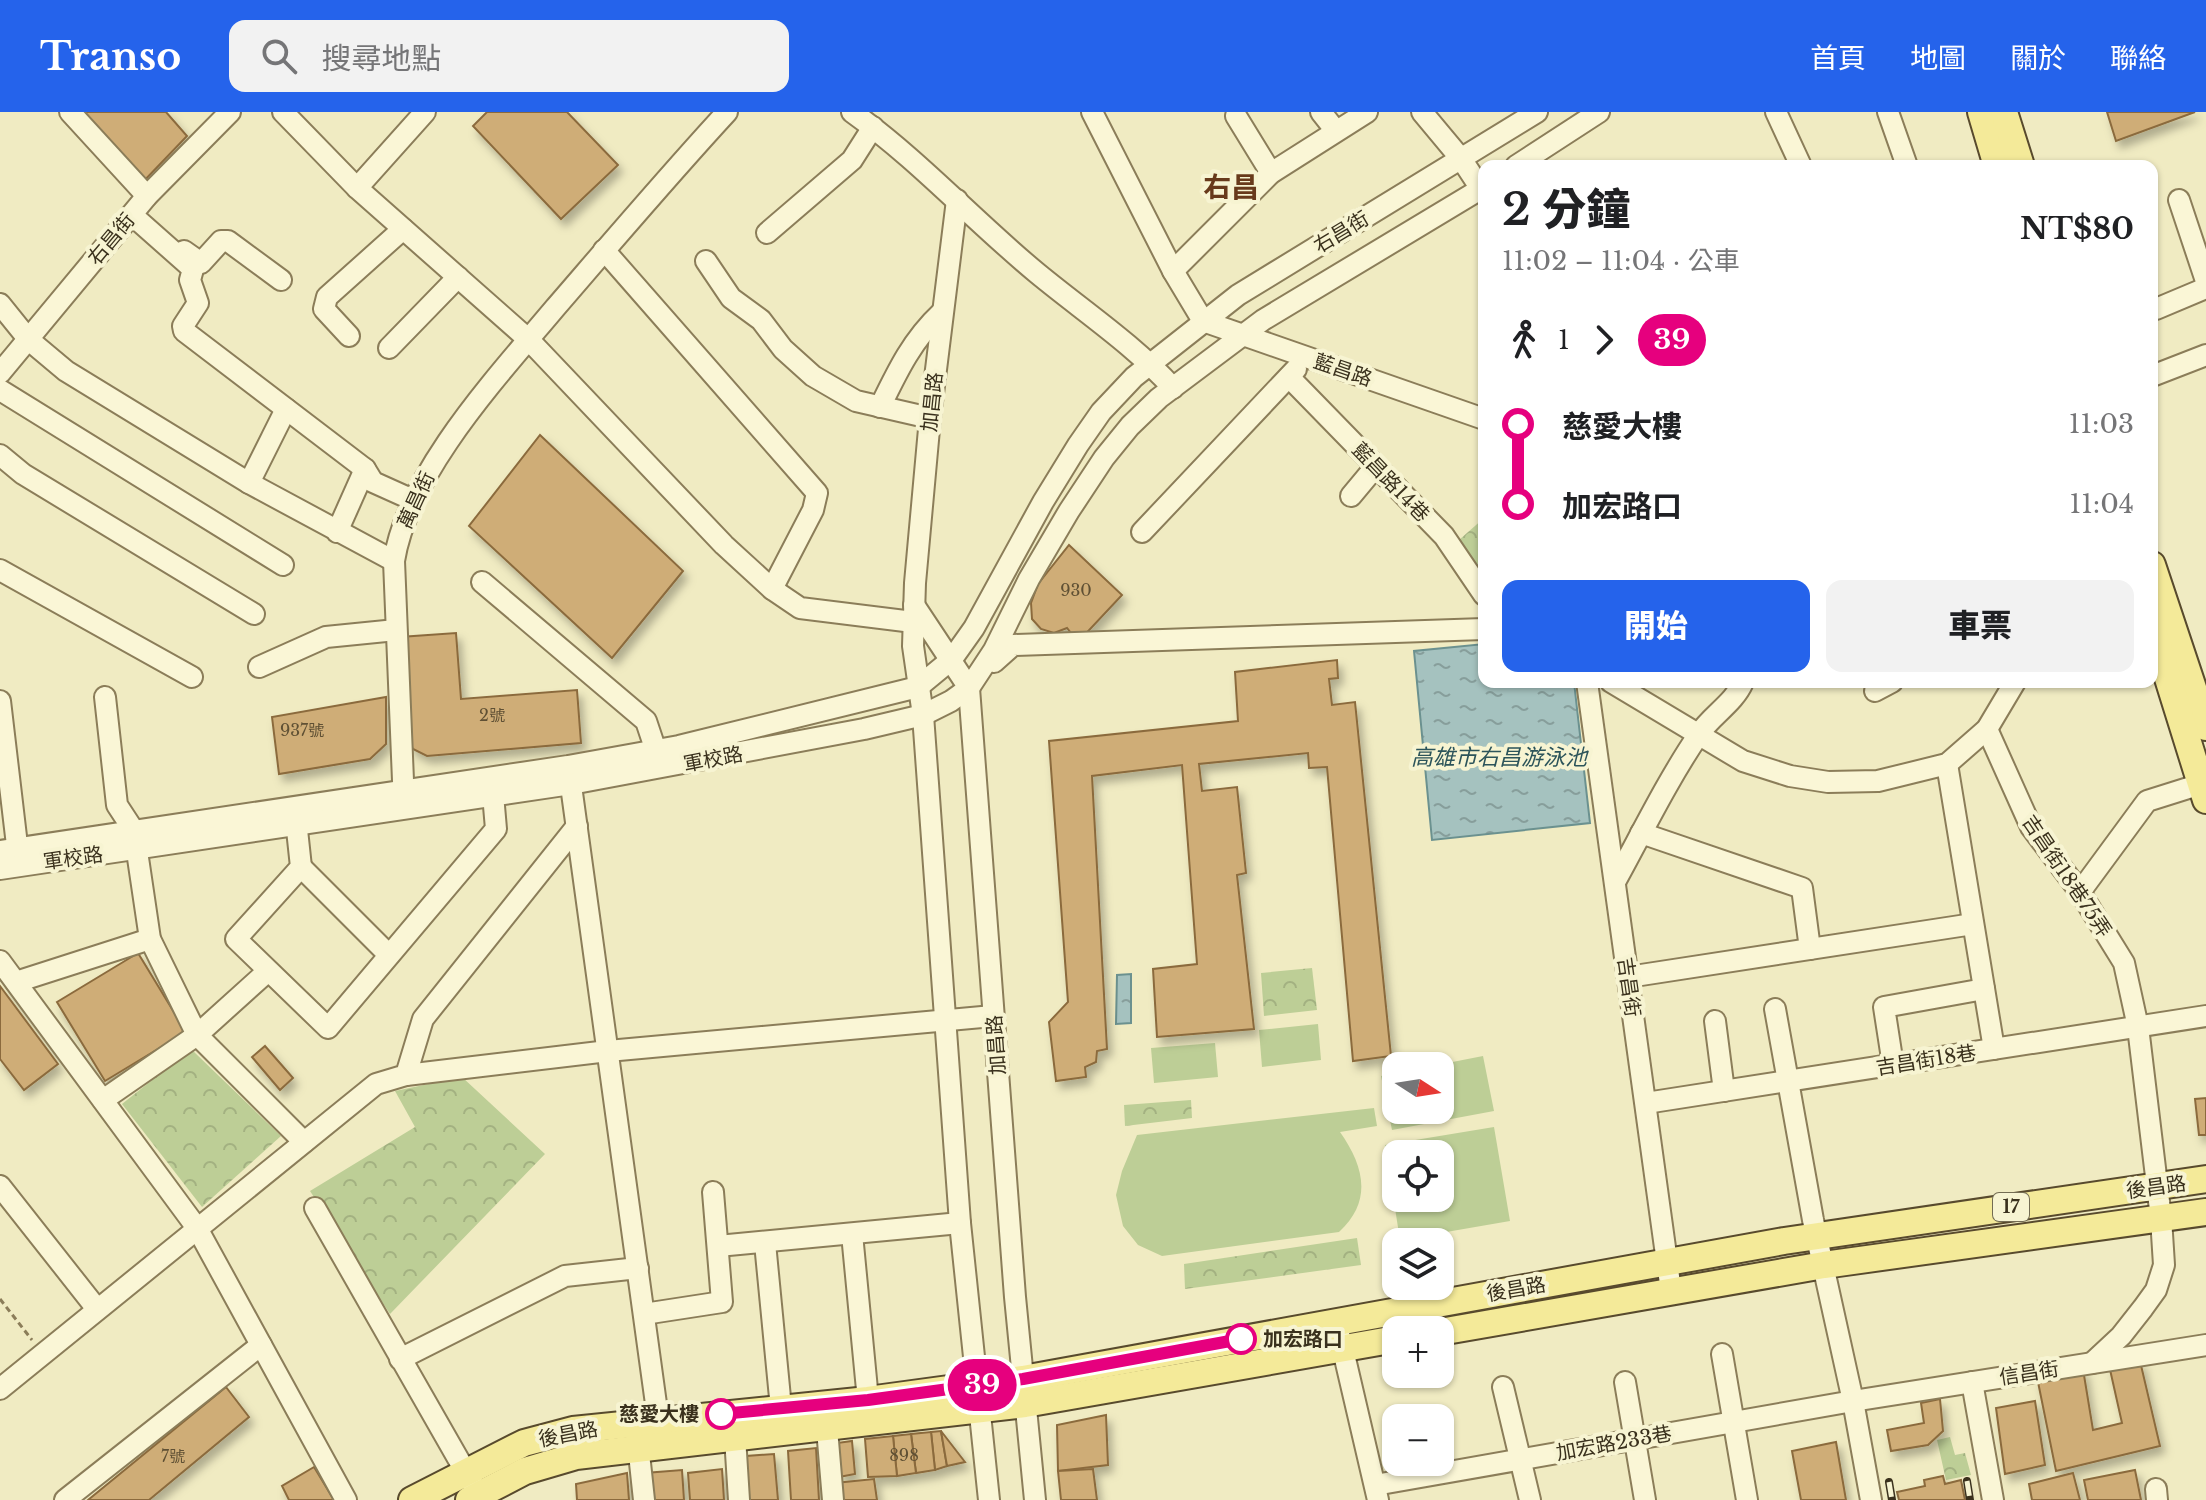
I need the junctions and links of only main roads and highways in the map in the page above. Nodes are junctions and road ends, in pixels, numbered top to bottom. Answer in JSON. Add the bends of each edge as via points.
{"nodes":[{"id":1,"x":1981,"y":112,"type":"edge"},
{"id":2,"x":2004,"y":112,"type":"edge"},
{"id":3,"x":1995,"y":160,"type":"edge"},
{"id":4,"x":2019,"y":160,"type":"edge"},
{"id":5,"x":2158,"y":588,"type":"edge"},
{"id":6,"x":2158,"y":635,"type":"edge"},
{"id":7,"x":2176,"y":658,"type":"edge"},
{"id":8,"x":2206,"y":727,"type":"edge"},
{"id":9,"x":2203,"y":792,"type":"edge"},
{"id":10,"x":2206,"y":1179,"type":"edge"},
{"id":11,"x":2206,"y":1212,"type":"edge"},
{"id":12,"x":1454,"y":1330,"type":"edge"},
{"id":13,"x":1382,"y":1342,"type":"edge"},
{"id":14,"x":1024,"y":1391,"type":"junction"},
{"id":15,"x":978,"y":1398,"type":"junction"},
{"id":16,"x":648,"y":1434,"type":"junction"},
{"id":17,"x":471,"y":1489,"type":"edge"},
{"id":18,"x":429,"y":1496,"type":"edge"}],
"edges":[{"from":1,"to":3,"type":"main road"},
{"from":2,"to":4,"type":"main road"},
{"from":5,"to":7,"type":"main road"},
{"from":6,"to":7,"type":"main road"},
{"from":7,"to":8,"type":"main road"},
{"from":7,"to":9,"type":"main road"},
{"from":10,"to":14,"type":"main road","name":"後昌路","number":"17","via":[[1817,1236],[1337,1321]]},
{"from":11,"to":12,"type":"main road","name":"後昌路","number":"17","via":[[1824,1265]]},
{"from":13,"to":14,"type":"main road","name":"後昌路","number":"17"},
{"from":14,"to":15,"type":"main road","name":"後昌路","number":"17"},
{"from":15,"to":16,"type":"main road","name":"後昌路","number":"17","via":[[781,1408]]},
{"from":15,"to":16,"type":"main road","name":"後昌路","number":"17","via":[[827,1429],[735,1437]]},
{"from":16,"to":17,"type":"main road","name":"後昌路","number":"17"},
{"from":17,"to":18,"type":"main road","name":"後昌路","number":"17"}]}
